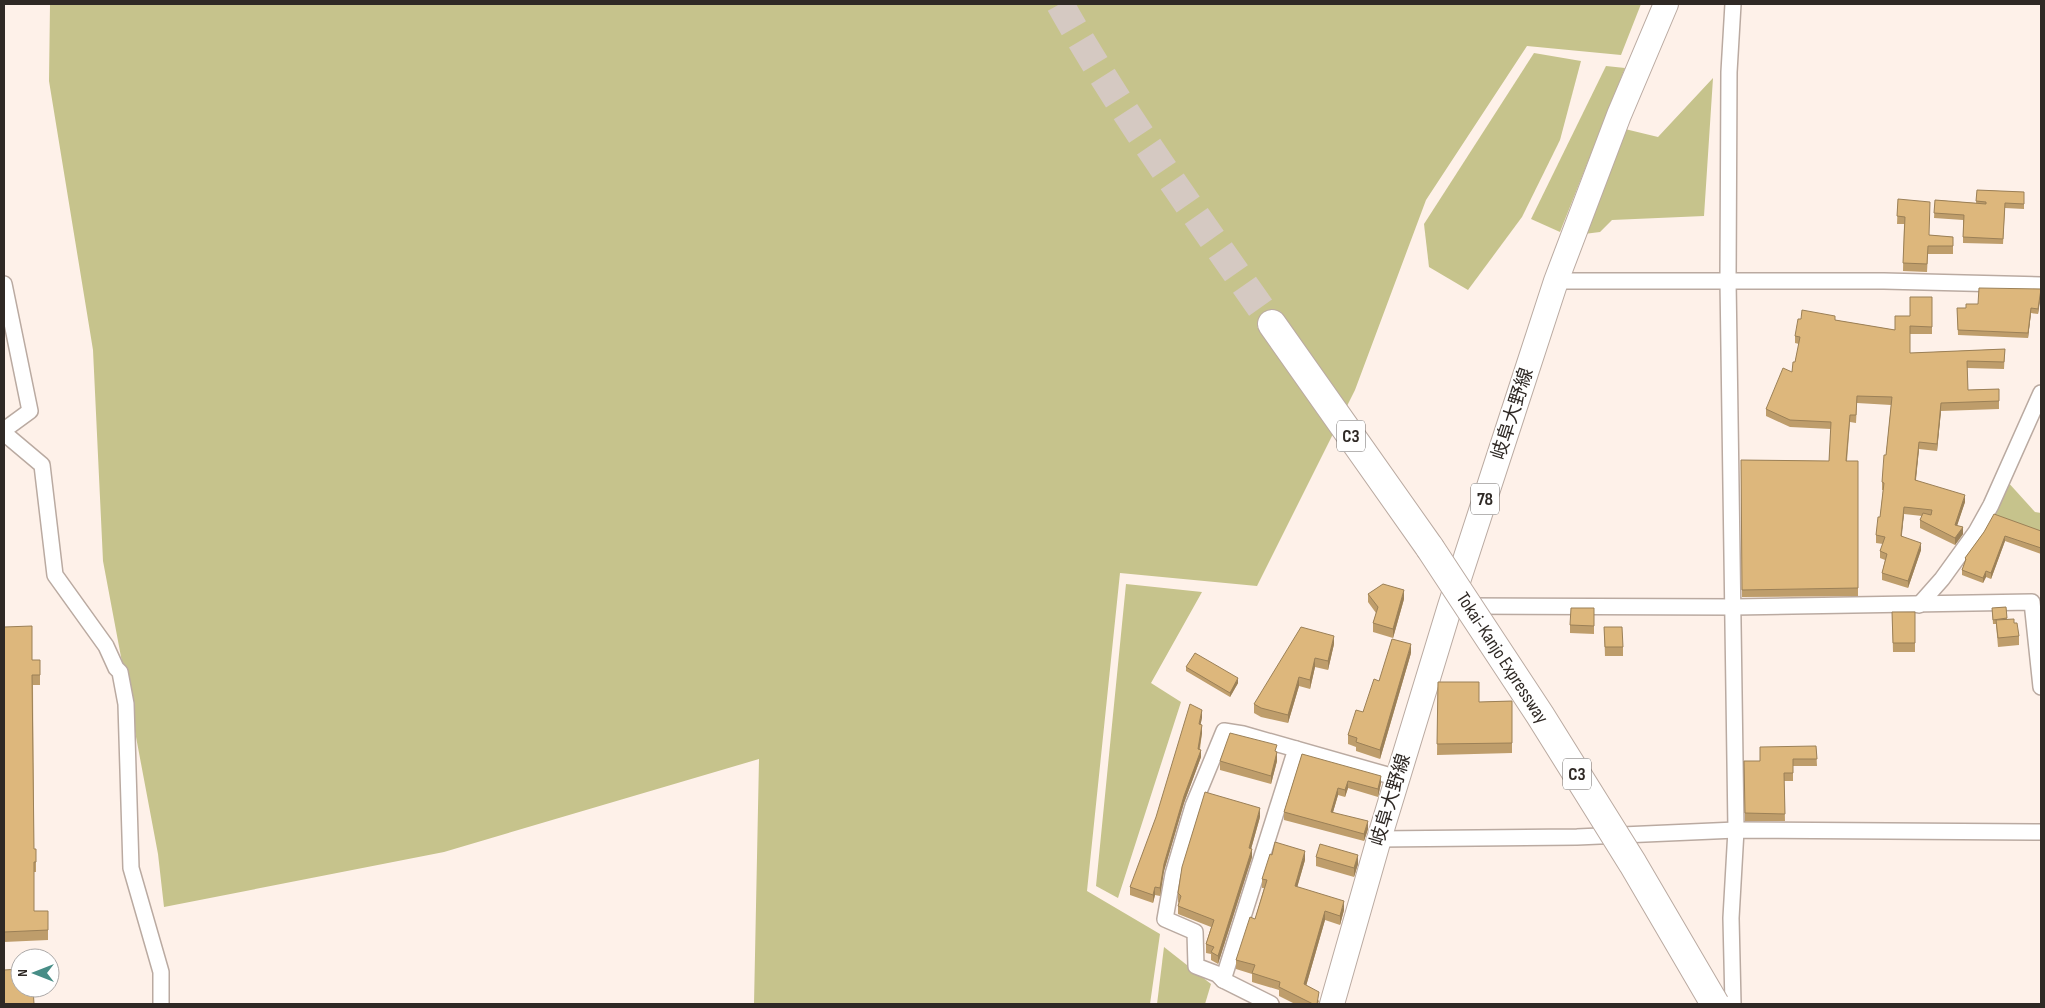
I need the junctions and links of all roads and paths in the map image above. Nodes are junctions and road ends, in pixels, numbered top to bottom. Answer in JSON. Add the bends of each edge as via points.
{"nodes":[{"id":1,"x":1666,"y":4,"type":"edge"},
{"id":2,"x":1733,"y":4,"type":"edge"},
{"id":3,"x":1556,"y":280,"type":"junction"},
{"id":4,"x":1728,"y":280,"type":"junction"},
{"id":5,"x":4,"y":284,"type":"edge"},
{"id":6,"x":2041,"y":285,"type":"edge"},
{"id":7,"x":1272,"y":324,"type":"tunnel mouth"},
{"id":8,"x":2041,"y":393,"type":"edge"},
{"id":9,"x":4,"y":431,"type":"edge"},
{"id":10,"x":1918,"y":605,"type":"junction"},
{"id":11,"x":1450,"y":606,"type":"junction"},
{"id":12,"x":1734,"y":607,"type":"junction"},
{"id":13,"x":2041,"y":686,"type":"edge"},
{"id":14,"x":1296,"y":749,"type":"junction"},
{"id":15,"x":1398,"y":778,"type":"junction"},
{"id":16,"x":1736,"y":830,"type":"junction"},
{"id":17,"x":2041,"y":832,"type":"edge"},
{"id":18,"x":1379,"y":839,"type":"junction"},
{"id":19,"x":1223,"y":980,"type":"junction"},
{"id":20,"x":161,"y":1004,"type":"edge"},
{"id":21,"x":1271,"y":1004,"type":"edge"},
{"id":22,"x":1332,"y":1004,"type":"edge"},
{"id":23,"x":1715,"y":1004,"type":"edge"},
{"id":24,"x":1733,"y":1004,"type":"edge"}],
"edges":[{"from":1,"to":3,"type":"main road","name":"岐阜大野線","number":"78"},
{"from":2,"to":4,"type":"street","via":[[1729,72]]},
{"from":3,"to":4,"type":"street"},
{"from":3,"to":11,"type":"main road","name":"岐阜大野線","number":"78"},
{"from":4,"to":6,"type":"street"},
{"from":4,"to":12,"type":"street"},
{"from":5,"to":9,"type":"street","via":[[30,411]]},
{"from":7,"to":23,"type":"highway","name":"Tokai-Kanjo Expressway","number":"C3","bridge":true,"via":[[1430,548],[1545,724]]},
{"from":8,"to":10,"type":"street","via":[[1992,505],[1942,579]]},
{"from":9,"to":20,"type":"street","via":[[42,465],[55,575],[106,646],[120,672],[126,704],[130,868],[161,972]]},
{"from":10,"to":12,"type":"street"},
{"from":10,"to":13,"type":"street","via":[[2032,602]]},
{"from":11,"to":12,"type":"street"},
{"from":11,"to":15,"type":"main road","name":"岐阜大野線","number":"78"},
{"from":12,"to":16,"type":"street"},
{"from":14,"to":15,"type":"street"},
{"from":14,"to":19,"type":"street"},
{"from":14,"to":19,"type":"street","via":[[1224,731],[1192,806],[1173,874],[1165,919],[1195,932],[1196,966],[1217,974]]},
{"from":15,"to":18,"type":"main road","name":"岐阜大野線","number":"78"},
{"from":16,"to":17,"type":"street"},
{"from":16,"to":18,"type":"street","via":[[1577,837]]},
{"from":16,"to":24,"type":"street"},
{"from":18,"to":22,"type":"main road","name":"岐阜大野線","number":"78"},
{"from":19,"to":21,"type":"street"}]}
